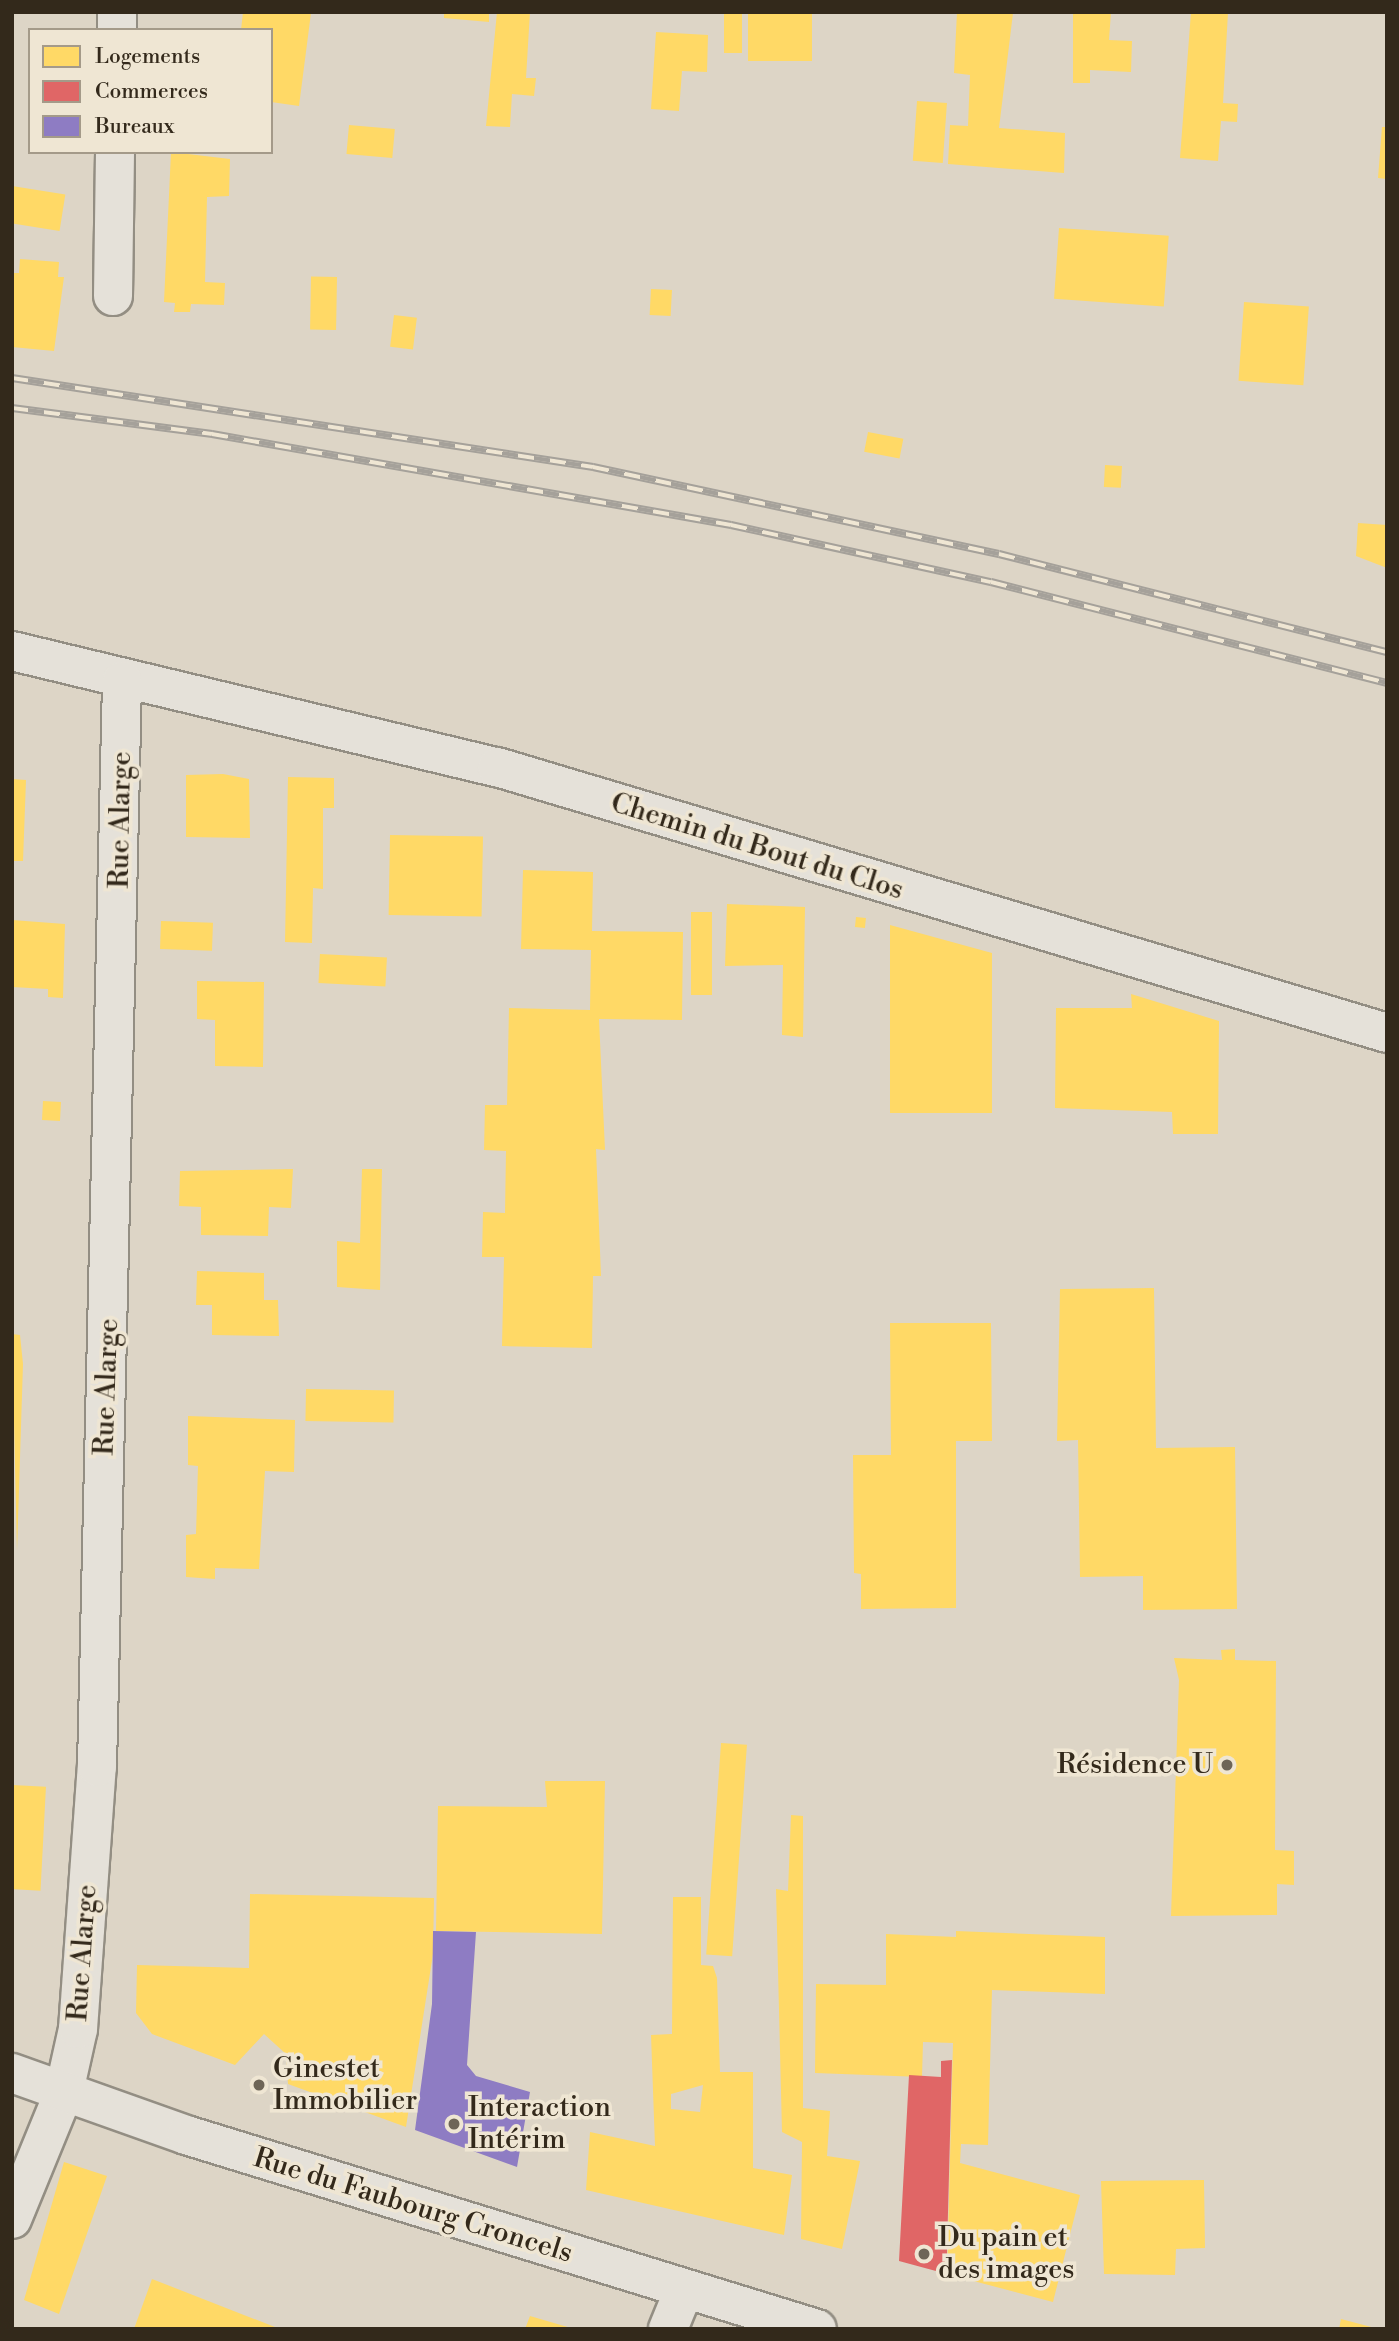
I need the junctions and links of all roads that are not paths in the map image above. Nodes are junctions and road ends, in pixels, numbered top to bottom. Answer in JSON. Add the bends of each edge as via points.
{"nodes":[{"id":1,"x":115,"y":154,"type":"edge"},
{"id":2,"x":113,"y":296,"type":"dead end"},
{"id":3,"x":12,"y":651,"type":"edge"},
{"id":4,"x":122,"y":680,"type":"junction"},
{"id":5,"x":1387,"y":1033,"type":"edge"},
{"id":6,"x":12,"y":2073,"type":"edge"},
{"id":7,"x":64,"y":2092,"type":"junction"},
{"id":8,"x":12,"y":2219,"type":"edge"},
{"id":9,"x":684,"y":2290,"type":"junction"},
{"id":10,"x":795,"y":2326,"type":"edge"},
{"id":11,"x":668,"y":2329,"type":"edge"}],
"edges":[{"from":1,"to":2,"type":"street"},
{"from":3,"to":4,"type":"street","name":"Chemin du Bout du Clos"},
{"from":4,"to":5,"type":"street","name":"Chemin du Bout du Clos","via":[[497,767]]},
{"from":4,"to":7,"type":"street","name":"Rue Alarge","via":[[97,1767],[78,2029]]},
{"from":6,"to":7,"type":"street","name":"Rue du Faubourg Croncels"},
{"from":7,"to":8,"type":"street","name":"Rue Alarge"},
{"from":7,"to":9,"type":"street","name":"Rue du Faubourg Croncels"},
{"from":9,"to":10,"type":"street","name":"Rue du Faubourg Croncels"},
{"from":9,"to":11,"type":"street"}]}
